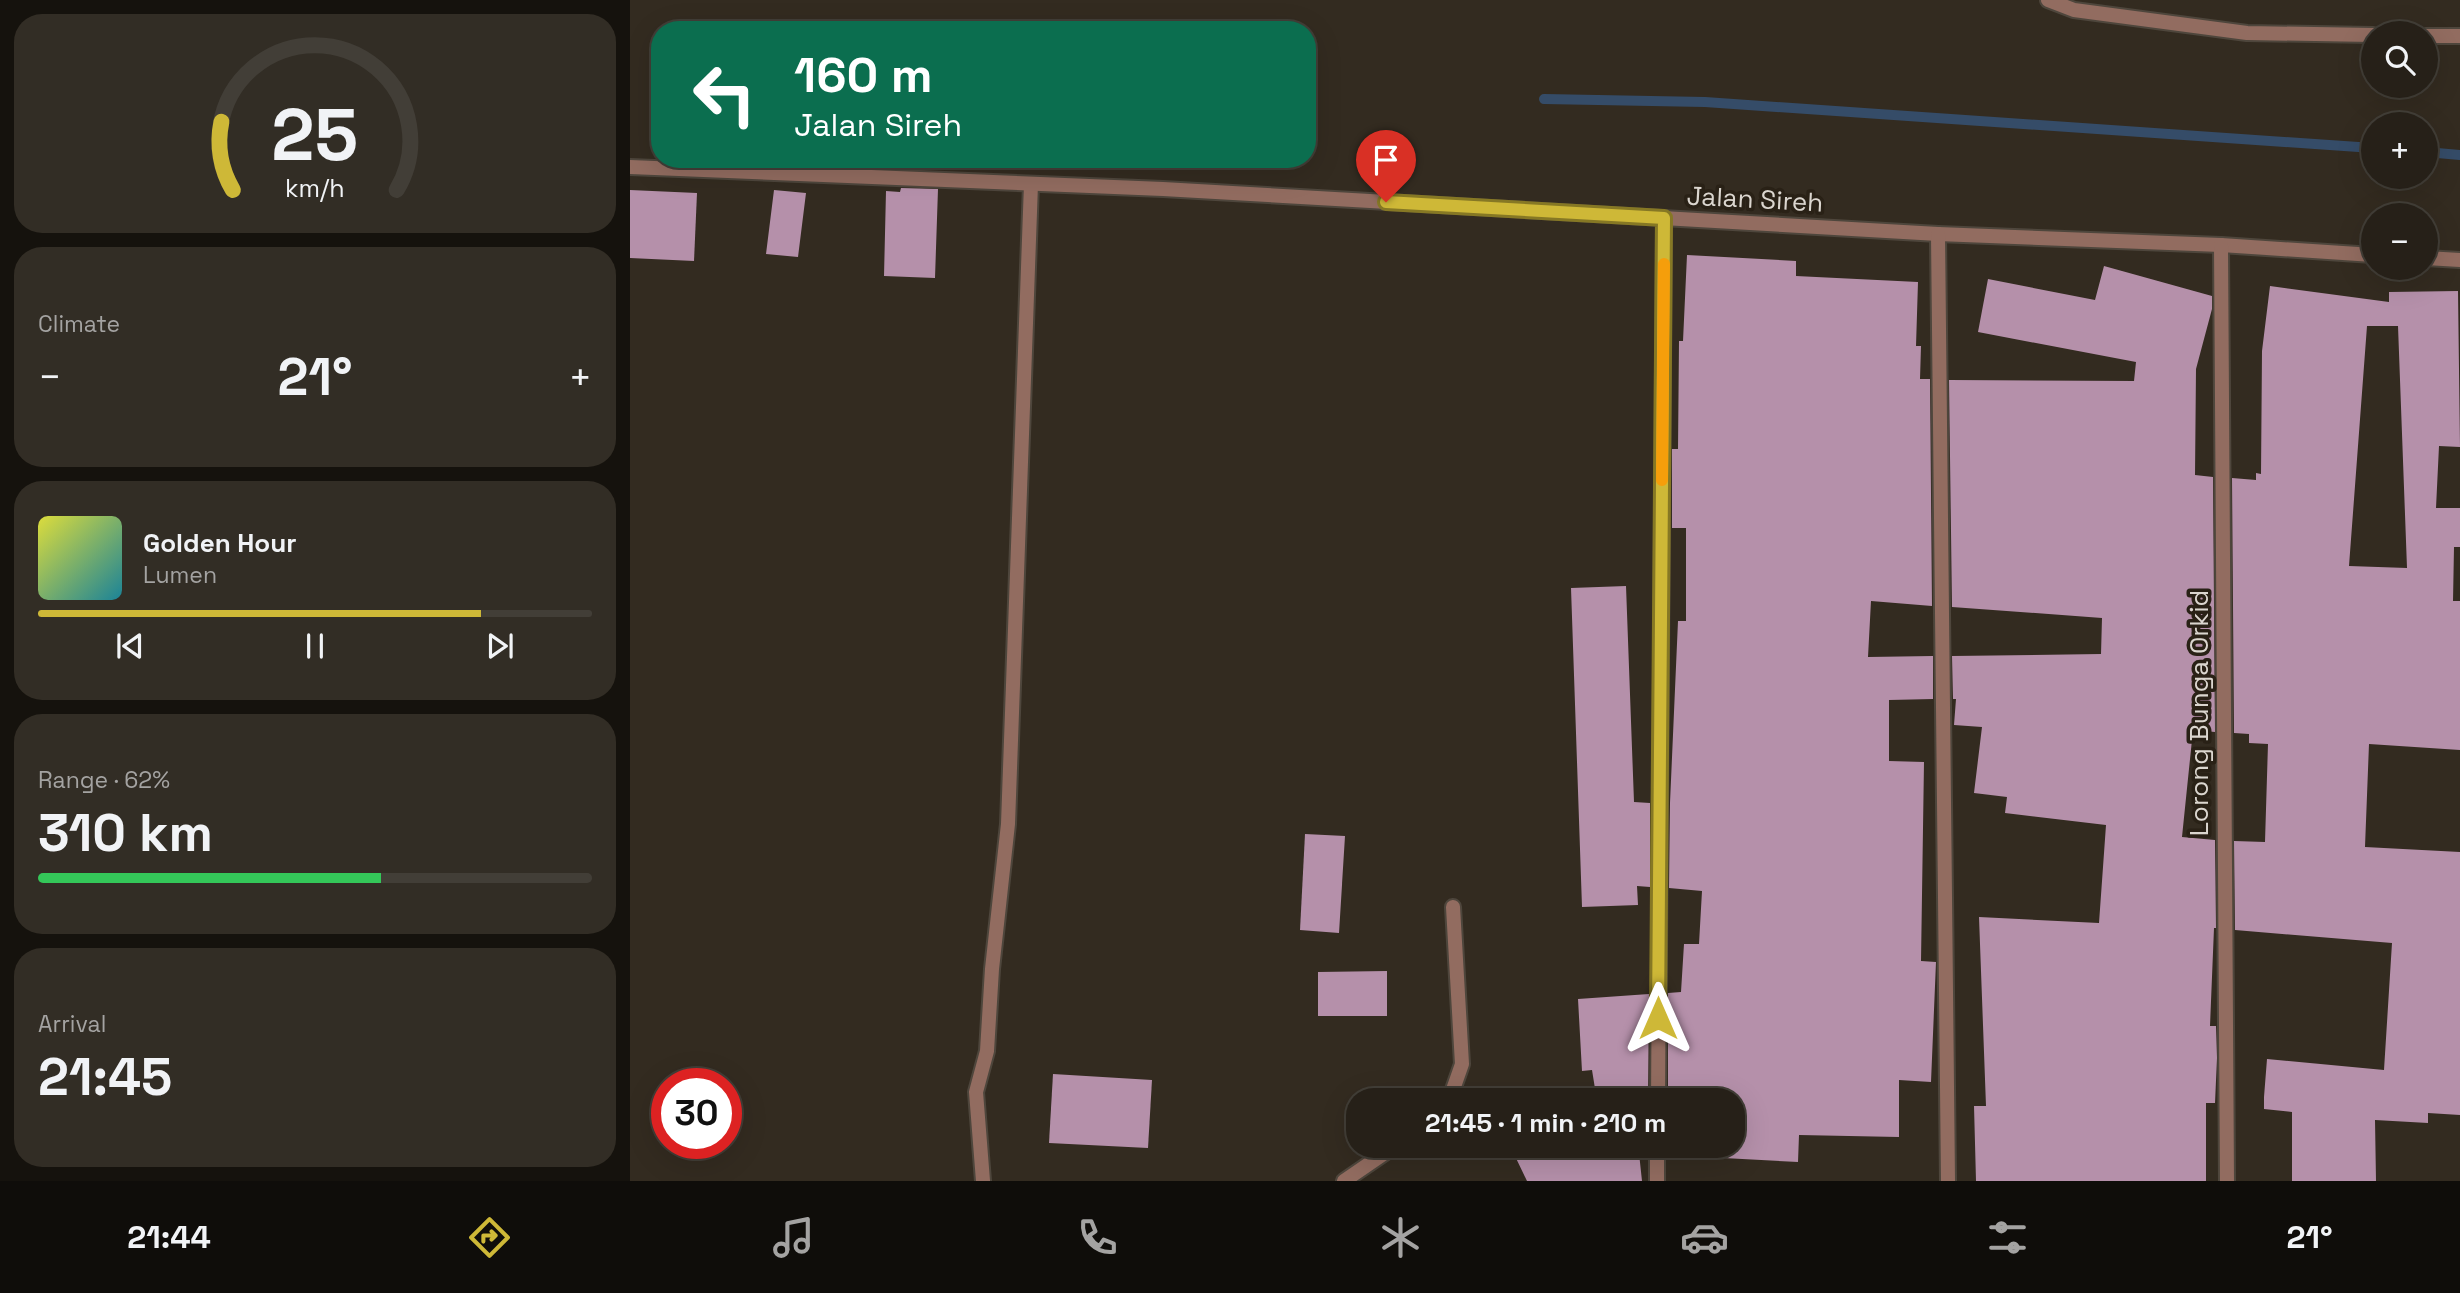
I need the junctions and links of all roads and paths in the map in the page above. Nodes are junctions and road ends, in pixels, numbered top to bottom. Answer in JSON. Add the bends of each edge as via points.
{"nodes":[{"id":1,"x":2048,"y":0,"type":"edge"},
{"id":2,"x":2361,"y":35,"type":"edge"},
{"id":3,"x":2438,"y":36,"type":"edge"},
{"id":4,"x":2460,"y":36,"type":"edge"},
{"id":5,"x":630,"y":167,"type":"edge"},
{"id":6,"x":651,"y":168,"type":"edge"},
{"id":7,"x":654,"y":168,"type":"edge"},
{"id":8,"x":1031,"y":184,"type":"junction"},
{"id":9,"x":1664,"y":218,"type":"junction"},
{"id":10,"x":1938,"y":234,"type":"junction"},
{"id":11,"x":2221,"y":245,"type":"junction"},
{"id":12,"x":2361,"y":254,"type":"edge"},
{"id":13,"x":2438,"y":259,"type":"edge"},
{"id":14,"x":2460,"y":261,"type":"edge"},
{"id":15,"x":1453,"y":906,"type":"dead end"},
{"id":16,"x":1454,"y":1088,"type":"edge"},
{"id":17,"x":1658,"y":1088,"type":"edge"},
{"id":18,"x":1378,"y":1158,"type":"edge"},
{"id":19,"x":1657,"y":1158,"type":"edge"},
{"id":20,"x":983,"y":1181,"type":"edge"},
{"id":21,"x":1344,"y":1181,"type":"edge"},
{"id":22,"x":1657,"y":1181,"type":"edge"},
{"id":23,"x":1948,"y":1181,"type":"edge"},
{"id":24,"x":2227,"y":1181,"type":"edge"}],
"edges":[{"from":1,"to":2,"type":"street","via":[[2074,10],[2247,33]]},
{"from":3,"to":4,"type":"street"},
{"from":5,"to":6,"type":"street","name":"Jalan Sireh"},
{"from":7,"to":8,"type":"street","name":"Jalan Sireh"},
{"from":8,"to":9,"type":"street","name":"Jalan Sireh"},
{"from":8,"to":20,"type":"street","via":[[1008,824],[987,1051],[976,1092]]},
{"from":9,"to":10,"type":"street","name":"Jalan Sireh"},
{"from":9,"to":17,"type":"street"},
{"from":10,"to":11,"type":"street","name":"Jalan Sireh"},
{"from":10,"to":23,"type":"street"},
{"from":11,"to":12,"type":"street","name":"Jalan Sireh"},
{"from":11,"to":24,"type":"street","name":"Lorong Bunga Orkid"},
{"from":13,"to":14,"type":"street"},
{"from":15,"to":16,"type":"street","via":[[1462,1064]]},
{"from":18,"to":21,"type":"street"},
{"from":19,"to":22,"type":"street"}]}
